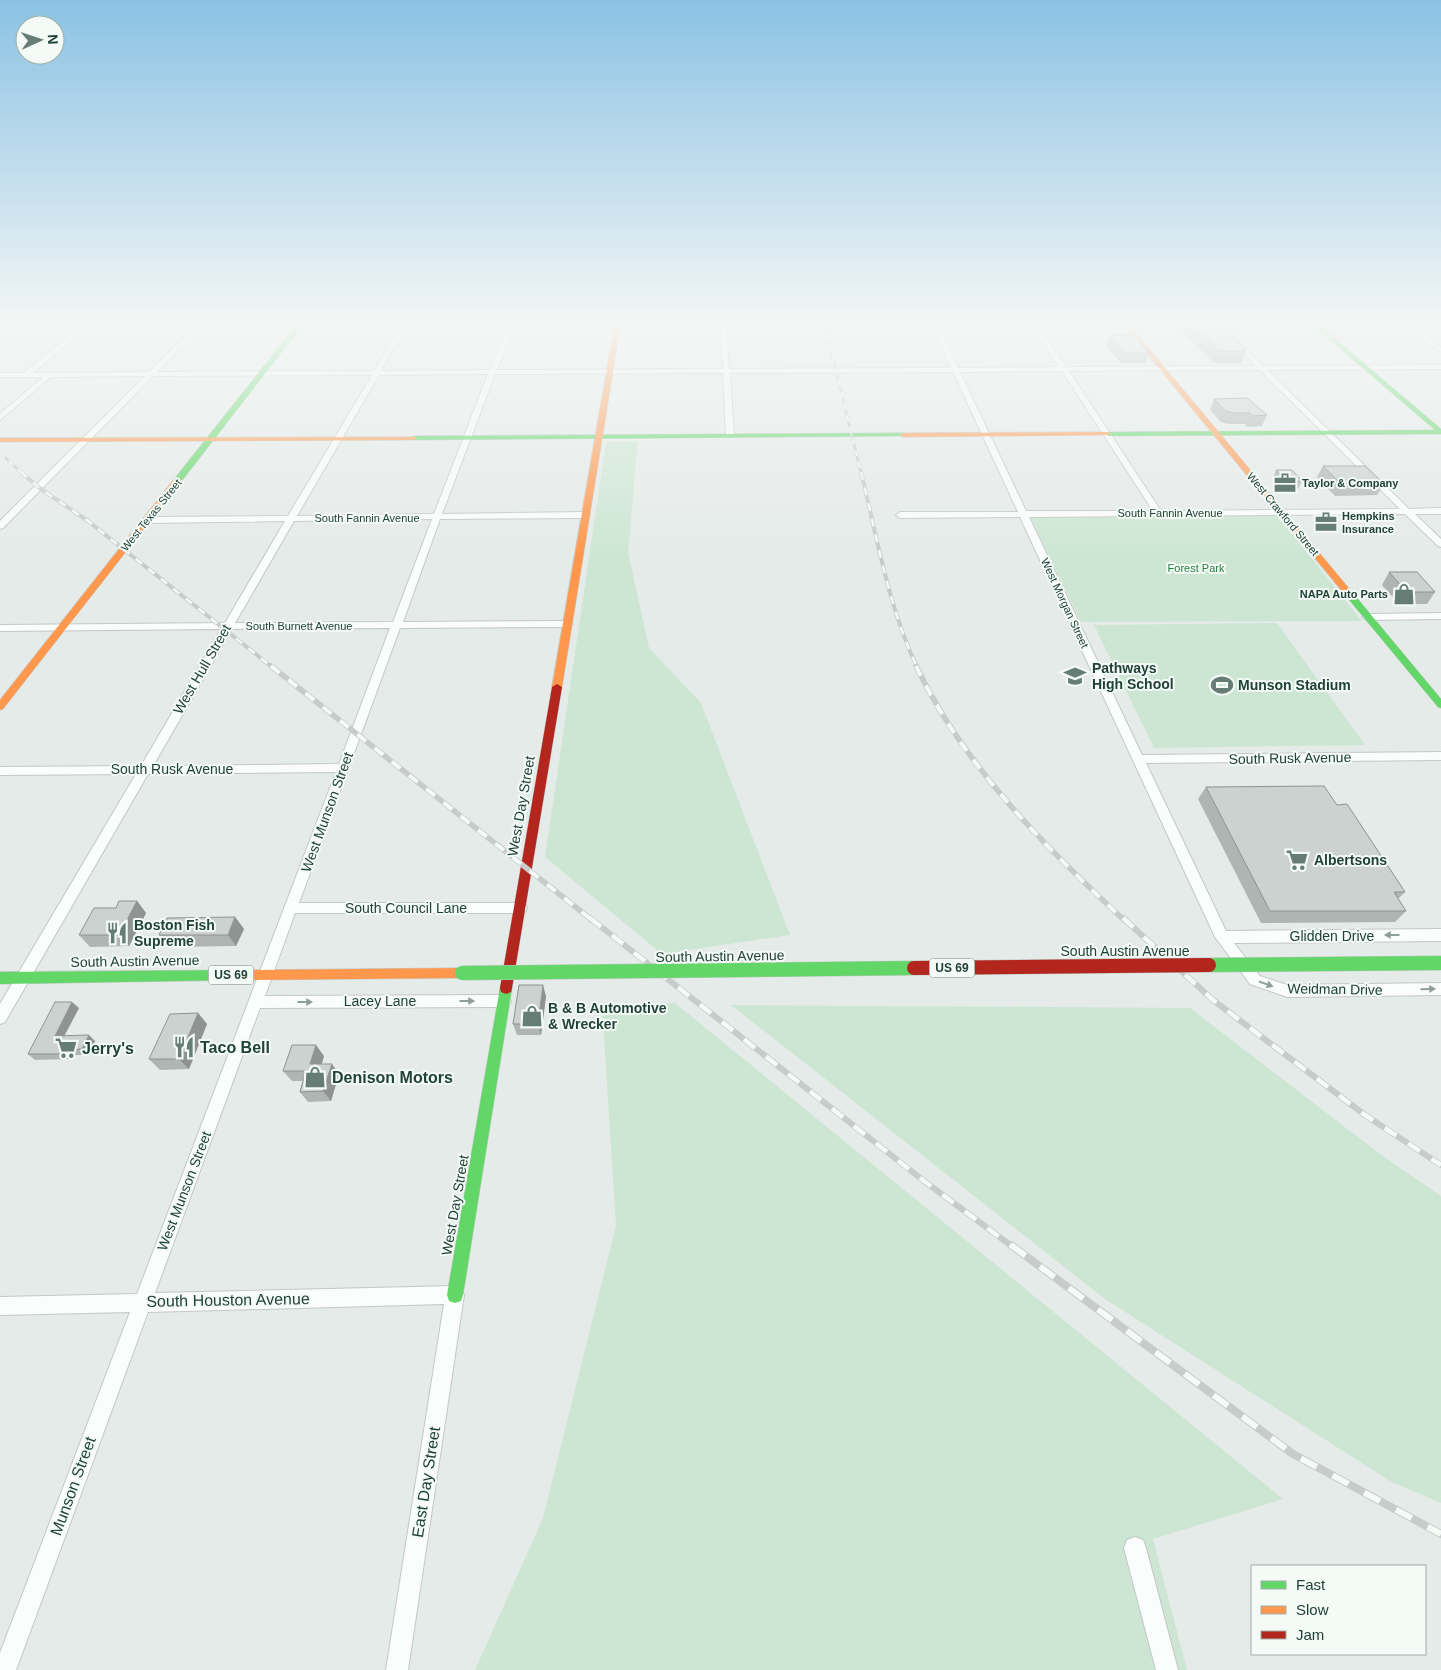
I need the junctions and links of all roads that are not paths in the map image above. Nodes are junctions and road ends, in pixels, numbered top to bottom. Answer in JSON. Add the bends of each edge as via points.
{"nodes":[{"id":1,"x":21,"y":400,"type":"edge"},
{"id":2,"x":126,"y":400,"type":"edge"},
{"id":3,"x":242,"y":400,"type":"edge"},
{"id":4,"x":361,"y":400,"type":"edge"},
{"id":5,"x":482,"y":400,"type":"edge"},
{"id":6,"x":605,"y":400,"type":"edge"},
{"id":7,"x":728,"y":400,"type":"edge"},
{"id":8,"x":970,"y":400,"type":"edge"},
{"id":9,"x":1083,"y":400,"type":"edge"},
{"id":10,"x":1189,"y":400,"type":"edge"},
{"id":11,"x":1294,"y":400,"type":"edge"},
{"id":12,"x":1403,"y":400,"type":"edge"},
{"id":13,"x":0,"y":418,"type":"edge"},
{"id":14,"x":1325,"y":432,"type":"junction"},
{"id":15,"x":1441,"y":432,"type":"edge"},
{"id":16,"x":986,"y":433,"type":"junction"},
{"id":17,"x":1105,"y":433,"type":"junction"},
{"id":18,"x":1216,"y":433,"type":"junction"},
{"id":19,"x":730,"y":435,"type":"junction"},
{"id":20,"x":599,"y":436,"type":"junction"},
{"id":21,"x":467,"y":437,"type":"junction"},
{"id":22,"x":212,"y":438,"type":"junction"},
{"id":23,"x":340,"y":438,"type":"junction"},
{"id":24,"x":0,"y":440,"type":"edge"},
{"id":25,"x":88,"y":440,"type":"junction"},
{"id":26,"x":1408,"y":511,"type":"junction"},
{"id":27,"x":1441,"y":511,"type":"edge"},
{"id":28,"x":1158,"y":512,"type":"junction"},
{"id":29,"x":1282,"y":512,"type":"junction"},
{"id":30,"x":1024,"y":514,"type":"junction"},
{"id":31,"x":586,"y":515,"type":"junction"},
{"id":32,"x":900,"y":515,"type":"dead end"},
{"id":33,"x":437,"y":517,"type":"junction"},
{"id":34,"x":292,"y":518,"type":"junction"},
{"id":35,"x":148,"y":520,"type":"junction"},
{"id":36,"x":2,"y":523,"type":"edge"},
{"id":37,"x":1441,"y":544,"type":"edge"},
{"id":38,"x":1441,"y":616,"type":"edge"},
{"id":39,"x":1367,"y":617,"type":"junction"},
{"id":40,"x":568,"y":624,"type":"junction"},
{"id":41,"x":63,"y":626,"type":"junction"},
{"id":42,"x":227,"y":626,"type":"junction"},
{"id":43,"x":397,"y":626,"type":"junction"},
{"id":44,"x":0,"y":628,"type":"edge"},
{"id":45,"x":1441,"y":705,"type":"edge"},
{"id":46,"x":0,"y":707,"type":"edge"},
{"id":47,"x":1441,"y":756,"type":"edge"},
{"id":48,"x":1138,"y":759,"type":"junction"},
{"id":49,"x":344,"y":768,"type":"junction"},
{"id":50,"x":145,"y":769,"type":"junction"},
{"id":51,"x":0,"y":771,"type":"edge"},
{"id":52,"x":291,"y":908,"type":"junction"},
{"id":53,"x":520,"y":908,"type":"junction"},
{"id":54,"x":1441,"y":935,"type":"edge"},
{"id":55,"x":1222,"y":937,"type":"junction"},
{"id":56,"x":1441,"y":963,"type":"edge"},
{"id":57,"x":266,"y":975,"type":"junction"},
{"id":58,"x":23,"y":977,"type":"junction"},
{"id":59,"x":0,"y":978,"type":"edge"},
{"id":60,"x":1441,"y":989,"type":"edge"},
{"id":61,"x":504,"y":1000,"type":"junction"},
{"id":62,"x":256,"y":1002,"type":"junction"},
{"id":63,"x":0,"y":1017,"type":"edge"},
{"id":64,"x":455,"y":1295,"type":"junction"},
{"id":65,"x":142,"y":1302,"type":"junction"},
{"id":66,"x":0,"y":1306,"type":"edge"},
{"id":67,"x":1135,"y":1548,"type":"dead end"},
{"id":68,"x":5,"y":1670,"type":"edge"},
{"id":69,"x":397,"y":1670,"type":"edge"},
{"id":70,"x":1167,"y":1670,"type":"edge"}],
"edges":[{"from":1,"to":13,"type":"street"},
{"from":2,"to":25,"type":"street"},
{"from":3,"to":22,"type":"main road","name":"West Texas Street"},
{"from":4,"to":23,"type":"street","name":"West Hull Street"},
{"from":5,"to":21,"type":"street","name":"West Munson Street"},
{"from":6,"to":20,"type":"main road","name":"West Day Street"},
{"from":7,"to":19,"type":"street"},
{"from":8,"to":16,"type":"street","name":"West Morgan Street"},
{"from":9,"to":17,"type":"street"},
{"from":10,"to":18,"type":"main road","name":"West Crawford Street"},
{"from":11,"to":14,"type":"street"},
{"from":12,"to":15,"type":"main road"},
{"from":14,"to":15,"type":"main road"},
{"from":14,"to":18,"type":"main road"},
{"from":14,"to":26,"type":"street"},
{"from":16,"to":17,"type":"main road"},
{"from":16,"to":19,"type":"main road"},
{"from":16,"to":30,"type":"street","name":"West Morgan Street"},
{"from":17,"to":18,"type":"main road"},
{"from":17,"to":28,"type":"street"},
{"from":18,"to":29,"type":"main road","name":"West Crawford Street"},
{"from":19,"to":20,"type":"main road"},
{"from":20,"to":21,"type":"main road"},
{"from":20,"to":31,"type":"main road","name":"West Day Street"},
{"from":21,"to":23,"type":"main road"},
{"from":21,"to":33,"type":"street","name":"West Munson Street"},
{"from":22,"to":23,"type":"main road"},
{"from":22,"to":25,"type":"main road"},
{"from":22,"to":35,"type":"main road","name":"West Texas Street"},
{"from":23,"to":34,"type":"street","name":"West Hull Street"},
{"from":24,"to":25,"type":"main road"},
{"from":25,"to":36,"type":"street"},
{"from":26,"to":27,"type":"street","name":"South Fannin Avenue"},
{"from":26,"to":29,"type":"street","name":"South Fannin Avenue"},
{"from":26,"to":37,"type":"street"},
{"from":28,"to":29,"type":"street","name":"South Fannin Avenue"},
{"from":28,"to":30,"type":"street","name":"South Fannin Avenue"},
{"from":29,"to":39,"type":"main road","name":"West Crawford Street"},
{"from":30,"to":32,"type":"street","name":"South Fannin Avenue"},
{"from":30,"to":48,"type":"street","name":"West Morgan Street"},
{"from":31,"to":33,"type":"street","name":"South Fannin Avenue"},
{"from":31,"to":40,"type":"main road","name":"West Day Street"},
{"from":33,"to":34,"type":"street","name":"South Fannin Avenue"},
{"from":33,"to":43,"type":"street","name":"West Munson Street"},
{"from":34,"to":35,"type":"street","name":"South Fannin Avenue"},
{"from":34,"to":42,"type":"street","name":"West Hull Street"},
{"from":35,"to":41,"type":"main road","name":"West Texas Street"},
{"from":38,"to":39,"type":"street"},
{"from":39,"to":45,"type":"main road","name":"West Crawford Street"},
{"from":40,"to":43,"type":"street","name":"South Burnett Avenue"},
{"from":40,"to":53,"type":"main road","name":"West Day Street"},
{"from":41,"to":42,"type":"street","name":"South Burnett Avenue"},
{"from":41,"to":44,"type":"street","name":"South Burnett Avenue"},
{"from":41,"to":46,"type":"main road","name":"West Texas Street"},
{"from":42,"to":43,"type":"street","name":"South Burnett Avenue"},
{"from":42,"to":50,"type":"street","name":"West Hull Street"},
{"from":43,"to":49,"type":"street","name":"West Munson Street"},
{"from":47,"to":48,"type":"street","name":"South Rusk Avenue"},
{"from":48,"to":55,"type":"street","name":"West Morgan Street"},
{"from":49,"to":50,"type":"street","name":"South Rusk Avenue"},
{"from":49,"to":52,"type":"street","name":"West Munson Street"},
{"from":50,"to":51,"type":"street","name":"South Rusk Avenue"},
{"from":50,"to":58,"type":"street","name":"West Hull Street"},
{"from":52,"to":53,"type":"street","name":"South Council Lane"},
{"from":52,"to":57,"type":"street","name":"West Munson Street"},
{"from":53,"to":61,"type":"main road","name":"West Day Street"},
{"from":54,"to":55,"type":"street","name":"Glidden Drive","one_way":true},
{"from":55,"to":60,"type":"street","name":"Weidman Drive","one_way":true,"via":[[1256,980],[1287,991]]},
{"from":56,"to":57,"type":"main road","name":"South Austin Avenue","number":"US 69","bridge":true},
{"from":57,"to":58,"type":"main road","name":"South Austin Avenue","number":"US 69"},
{"from":57,"to":62,"type":"street","name":"West Munson Street"},
{"from":58,"to":59,"type":"main road","name":"South Austin Avenue","number":"US 69"},
{"from":58,"to":63,"type":"street","name":"West Hull Street"},
{"from":62,"to":61,"type":"street","name":"Lacey Lane","one_way":true},
{"from":61,"to":64,"type":"main road","name":"West Day Street"},
{"from":62,"to":65,"type":"street","name":"West Munson Street"},
{"from":64,"to":65,"type":"street","name":"South Houston Avenue"},
{"from":64,"to":69,"type":"street","name":"East Day Street"},
{"from":65,"to":66,"type":"street","name":"South Houston Avenue"},
{"from":65,"to":68,"type":"street","name":"Munson Street"},
{"from":67,"to":70,"type":"street"}]}
